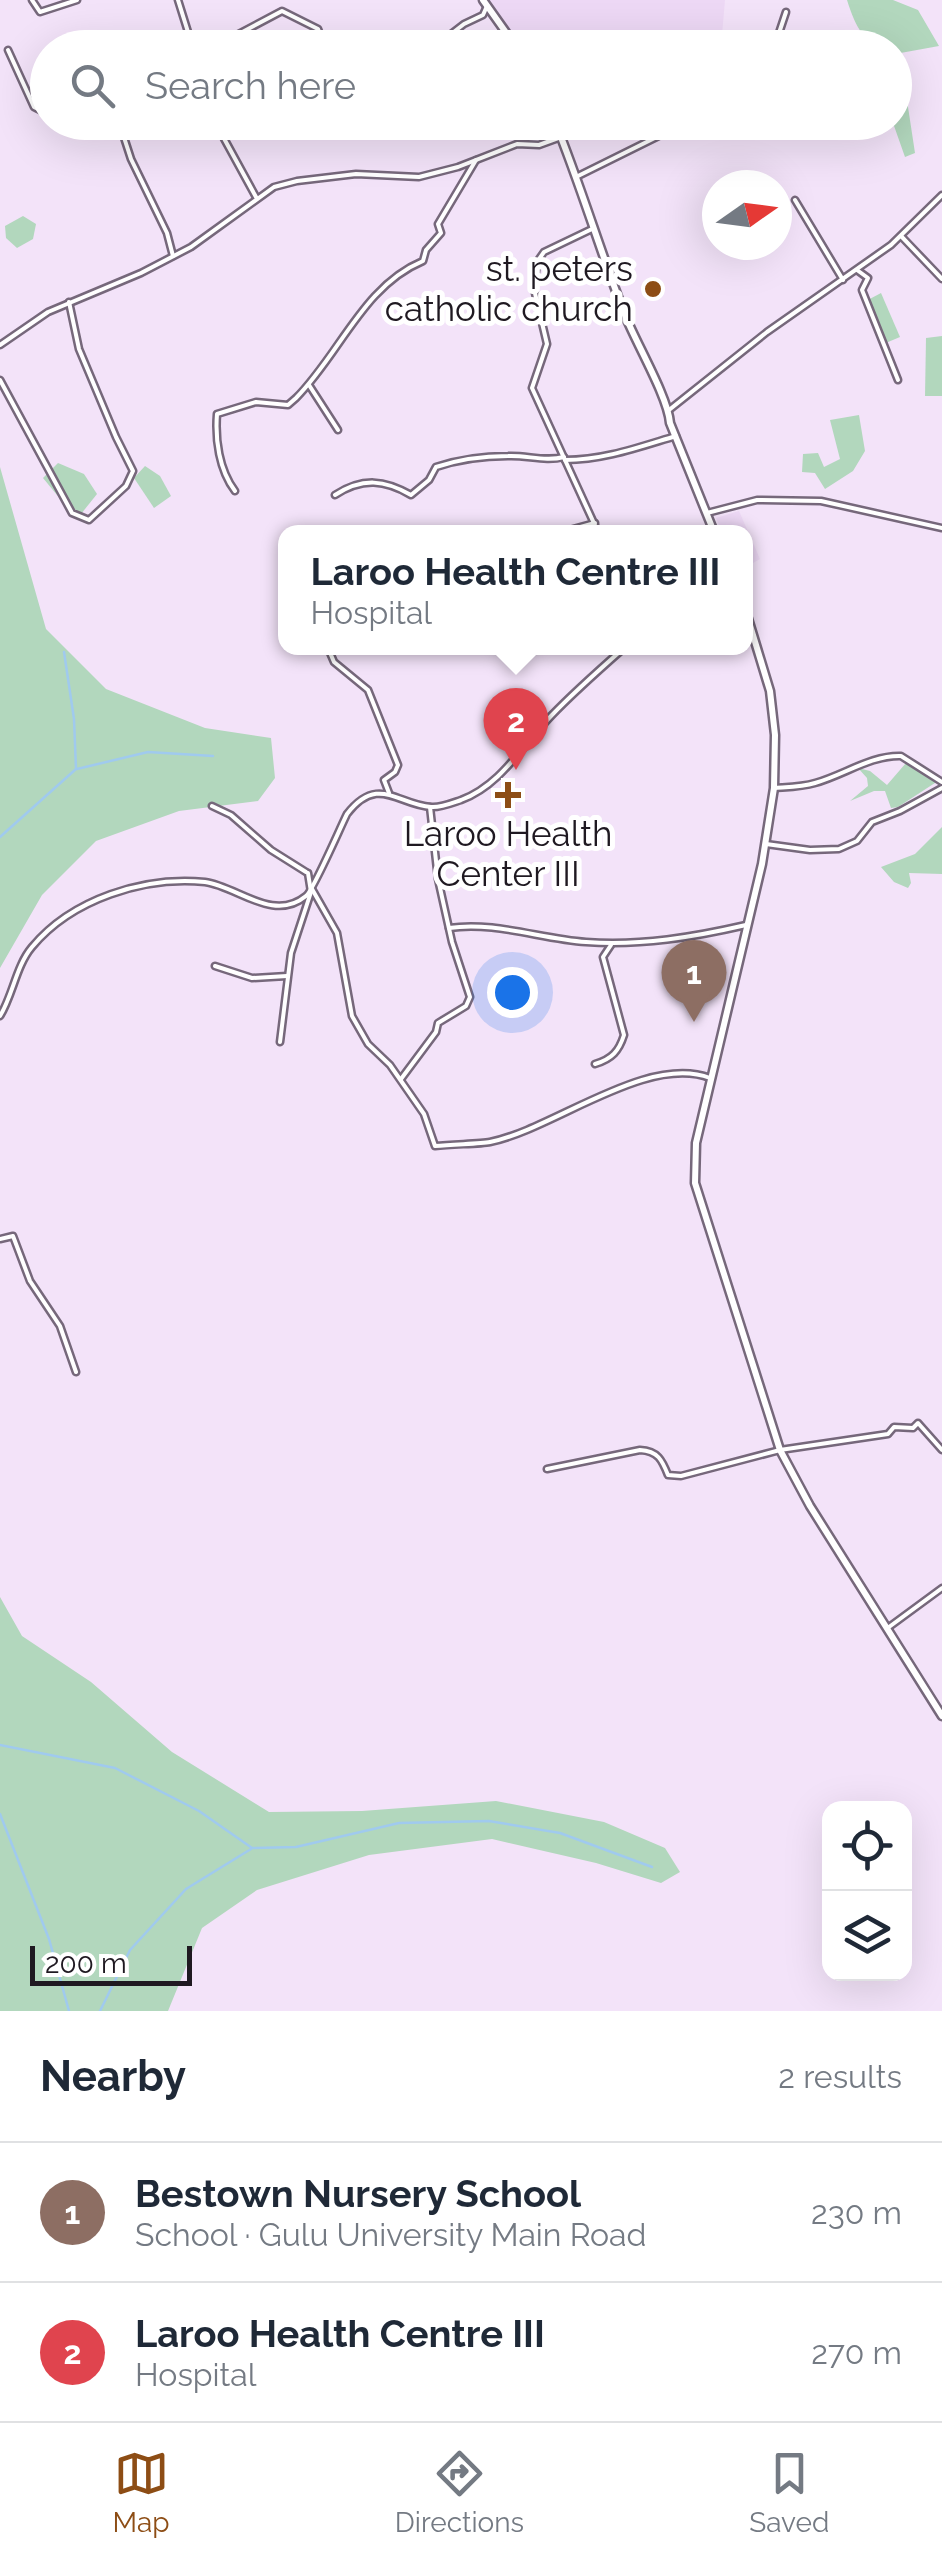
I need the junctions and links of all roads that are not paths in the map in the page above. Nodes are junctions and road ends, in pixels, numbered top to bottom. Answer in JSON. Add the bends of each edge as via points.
{"nodes":[{"id":1,"x":32,"y":0,"type":"edge"},
{"id":2,"x":77,"y":0,"type":"edge"},
{"id":3,"x":178,"y":0,"type":"edge"},
{"id":4,"x":485,"y":3,"type":"edge"},
{"id":5,"x":786,"y":12,"type":"dead end"},
{"id":6,"x":188,"y":30,"type":"edge"},
{"id":7,"x":246,"y":30,"type":"edge"},
{"id":8,"x":318,"y":30,"type":"edge"},
{"id":9,"x":456,"y":30,"type":"edge"},
{"id":10,"x":504,"y":30,"type":"edge"},
{"id":11,"x":780,"y":30,"type":"edge"},
{"id":12,"x":8,"y":50,"type":"dead end"},
{"id":13,"x":30,"y":98,"type":"edge"},
{"id":14,"x":124,"y":140,"type":"edge"},
{"id":15,"x":225,"y":140,"type":"edge"},
{"id":16,"x":556,"y":140,"type":"edge"},
{"id":17,"x":562,"y":140,"type":"edge"},
{"id":18,"x":651,"y":140,"type":"edge"},
{"id":19,"x":476,"y":160,"type":"junction"},
{"id":20,"x":576,"y":177,"type":"junction"},
{"id":21,"x":942,"y":194,"type":"edge"},
{"id":22,"x":256,"y":197,"type":"junction"},
{"id":23,"x":795,"y":200,"type":"dead end"},
{"id":24,"x":594,"y":228,"type":"junction"},
{"id":25,"x":901,"y":236,"type":"junction"},
{"id":26,"x":173,"y":257,"type":"junction"},
{"id":27,"x":856,"y":270,"type":"junction"},
{"id":28,"x":942,"y":279,"type":"edge"},
{"id":29,"x":843,"y":280,"type":"junction"},
{"id":30,"x":69,"y":302,"type":"junction"},
{"id":31,"x":0,"y":345,"type":"edge"},
{"id":32,"x":0,"y":380,"type":"edge"},
{"id":33,"x":898,"y":380,"type":"dead end"},
{"id":34,"x":309,"y":385,"type":"junction"},
{"id":35,"x":669,"y":410,"type":"junction"},
{"id":36,"x":338,"y":430,"type":"dead end"},
{"id":37,"x":676,"y":436,"type":"junction"},
{"id":38,"x":565,"y":458,"type":"junction"},
{"id":39,"x":234,"y":491,"type":"dead end"},
{"id":40,"x":334,"y":495,"type":"dead end"},
{"id":41,"x":707,"y":513,"type":"junction"},
{"id":42,"x":595,"y":523,"type":"joint"},
{"id":43,"x":588,"y":525,"type":"edge"},
{"id":44,"x":711,"y":525,"type":"edge"},
{"id":45,"x":942,"y":528,"type":"edge"},
{"id":46,"x":753,"y":635,"type":"edge"},
{"id":47,"x":331,"y":655,"type":"edge"},
{"id":48,"x":616,"y":655,"type":"edge"},
{"id":49,"x":942,"y":785,"type":"edge"},
{"id":50,"x":774,"y":788,"type":"junction"},
{"id":51,"x":389,"y":793,"type":"junction"},
{"id":52,"x":212,"y":806,"type":"dead end"},
{"id":53,"x":430,"y":807,"type":"junction"},
{"id":54,"x":766,"y":844,"type":"junction"},
{"id":55,"x":308,"y":873,"type":"junction"},
{"id":56,"x":316,"y":878,"type":"junction"},
{"id":57,"x":312,"y":890,"type":"junction"},
{"id":58,"x":308,"y":906,"type":"junction"},
{"id":59,"x":325,"y":909,"type":"junction"},
{"id":60,"x":746,"y":925,"type":"junction"},
{"id":61,"x":449,"y":928,"type":"junction"},
{"id":62,"x":615,"y":943,"type":"junction"},
{"id":63,"x":215,"y":966,"type":"dead end"},
{"id":64,"x":286,"y":976,"type":"junction"},
{"id":65,"x":0,"y":1016,"type":"edge"},
{"id":66,"x":280,"y":1042,"type":"dead end"},
{"id":67,"x":595,"y":1064,"type":"dead end"},
{"id":68,"x":710,"y":1078,"type":"junction"},
{"id":69,"x":401,"y":1079,"type":"junction"},
{"id":70,"x":0,"y":1239,"type":"edge"},
{"id":71,"x":76,"y":1372,"type":"dead end"},
{"id":72,"x":780,"y":1450,"type":"junction"},
{"id":73,"x":942,"y":1450,"type":"edge"},
{"id":74,"x":547,"y":1469,"type":"dead end"},
{"id":75,"x":942,"y":1588,"type":"edge"},
{"id":76,"x":885,"y":1630,"type":"junction"},
{"id":77,"x":942,"y":1716,"type":"edge"}],
"edges":[{"from":1,"to":2,"type":"street","via":[[44,12]]},
{"from":3,"to":6,"type":"street"},
{"from":4,"to":9,"type":"street","via":[[483,15]]},
{"from":4,"to":10,"type":"street"},
{"from":5,"to":11,"type":"street"},
{"from":7,"to":8,"type":"street","via":[[282,11]]},
{"from":12,"to":13,"type":"street"},
{"from":14,"to":26,"type":"street"},
{"from":15,"to":22,"type":"street"},
{"from":16,"to":19,"type":"street","via":[[517,144]]},
{"from":17,"to":20,"type":"street"},
{"from":18,"to":20,"type":"street"},
{"from":19,"to":22,"type":"street","via":[[419,177],[356,174],[297,181]]},
{"from":19,"to":34,"type":"street","via":[[424,261],[377,292]]},
{"from":20,"to":24,"type":"street"},
{"from":21,"to":25,"type":"street"},
{"from":22,"to":26,"type":"street"},
{"from":23,"to":29,"type":"street"},
{"from":24,"to":35,"type":"street","via":[[641,356]]},
{"from":24,"to":38,"type":"street","via":[[544,252],[535,269],[547,344],[532,388]]},
{"from":25,"to":27,"type":"street"},
{"from":25,"to":28,"type":"street"},
{"from":26,"to":30,"type":"street"},
{"from":27,"to":29,"type":"street"},
{"from":27,"to":33,"type":"street","via":[[868,278],[862,290]]},
{"from":29,"to":35,"type":"street"},
{"from":30,"to":31,"type":"street"},
{"from":30,"to":32,"type":"street","via":[[79,349],[134,471],[89,520],[72,513]]},
{"from":34,"to":36,"type":"street"},
{"from":34,"to":39,"type":"street","via":[[288,405],[256,402],[217,414],[216,443]]},
{"from":35,"to":37,"type":"street"},
{"from":37,"to":38,"type":"street","via":[[598,459]]},
{"from":37,"to":41,"type":"street"},
{"from":38,"to":40,"type":"street","via":[[449,463],[436,467],[412,496],[387,482]]},
{"from":38,"to":42,"type":"street"},
{"from":41,"to":44,"type":"street"},
{"from":41,"to":45,"type":"street","via":[[757,500],[821,501]]},
{"from":42,"to":43,"type":"street"},
{"from":46,"to":50,"type":"street","via":[[770,691]]},
{"from":47,"to":51,"type":"street","via":[[370,694],[398,765],[384,780]]},
{"from":48,"to":53,"type":"street","via":[[494,779],[465,798]]},
{"from":49,"to":50,"type":"street","via":[[894,756],[810,785]]},
{"from":49,"to":54,"type":"street","via":[[872,822],[840,849]]},
{"from":50,"to":54,"type":"street"},
{"from":51,"to":53,"type":"street"},
{"from":51,"to":56,"type":"street","via":[[350,810]]},
{"from":52,"to":55,"type":"street"},
{"from":53,"to":61,"type":"street"},
{"from":54,"to":60,"type":"street"},
{"from":55,"to":56,"type":"street"},
{"from":55,"to":57,"type":"street"},
{"from":56,"to":57,"type":"street"},
{"from":57,"to":58,"type":"street"},
{"from":57,"to":59,"type":"street"},
{"from":57,"to":65,"type":"street","via":[[289,904],[260,903],[208,882],[168,882],[84,905],[33,946]]},
{"from":58,"to":59,"type":"street"},
{"from":58,"to":64,"type":"street"},
{"from":59,"to":69,"type":"street","via":[[337,933],[352,1016]]},
{"from":60,"to":62,"type":"street","via":[[689,938]]},
{"from":60,"to":68,"type":"street"},
{"from":61,"to":62,"type":"street"},
{"from":61,"to":69,"type":"street","via":[[470,1000],[438,1023]]},
{"from":62,"to":67,"type":"street","via":[[604,957],[624,1035],[610,1060]]},
{"from":63,"to":64,"type":"street","via":[[252,978]]},
{"from":64,"to":66,"type":"street"},
{"from":68,"to":69,"type":"street","via":[[654,1078],[490,1142],[436,1146]]},
{"from":68,"to":72,"type":"street","via":[[695,1183]]},
{"from":70,"to":71,"type":"street","via":[[13,1236]]},
{"from":72,"to":73,"type":"street","via":[[888,1434],[918,1423]]},
{"from":72,"to":74,"type":"street","via":[[676,1477],[668,1476],[656,1454],[640,1450]]},
{"from":72,"to":76,"type":"street"},
{"from":75,"to":76,"type":"street"},
{"from":76,"to":77,"type":"street"}]}
